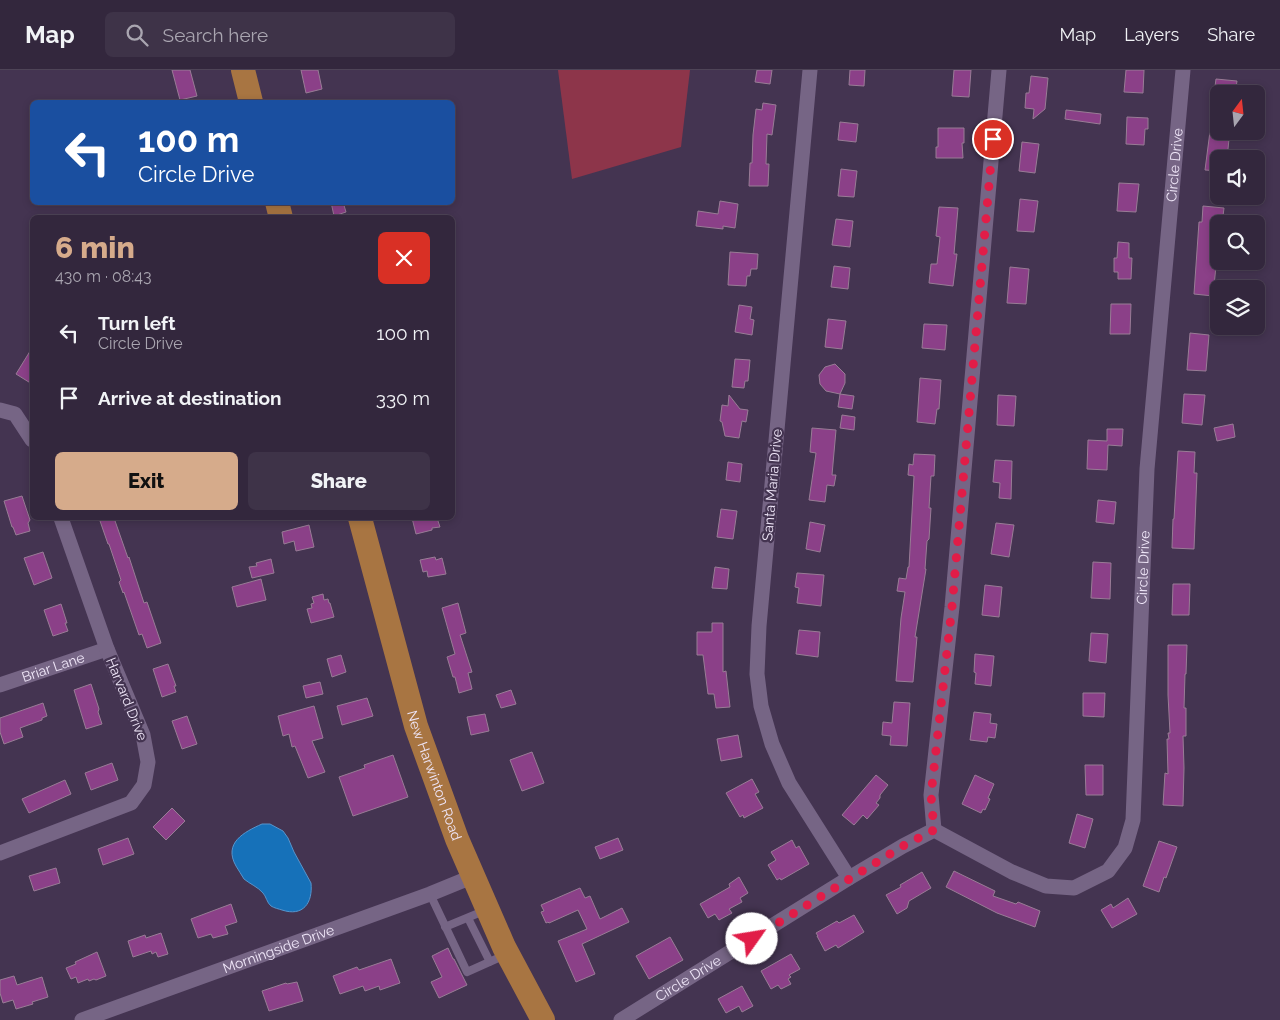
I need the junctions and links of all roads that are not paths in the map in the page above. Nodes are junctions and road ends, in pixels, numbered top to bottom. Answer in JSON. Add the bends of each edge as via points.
{"nodes":[{"id":1,"x":243,"y":70,"type":"edge"},
{"id":2,"x":810,"y":70,"type":"edge"},
{"id":3,"x":999,"y":70,"type":"edge"},
{"id":4,"x":1183,"y":70,"type":"edge"},
{"id":5,"x":250,"y":100,"type":"edge"},
{"id":6,"x":0,"y":410,"type":"edge"},
{"id":7,"x":30,"y":437,"type":"edge"},
{"id":8,"x":61,"y":520,"type":"edge"},
{"id":9,"x":361,"y":520,"type":"edge"},
{"id":10,"x":107,"y":649,"type":"junction"},
{"id":11,"x":0,"y":685,"type":"edge"},
{"id":12,"x":934,"y":830,"type":"junction"},
{"id":13,"x":0,"y":854,"type":"edge"},
{"id":14,"x":474,"y":876,"type":"junction"},
{"id":15,"x":849,"y":878,"type":"junction"},
{"id":16,"x":430,"y":894,"type":"junction"},
{"id":17,"x":478,"y":914,"type":"junction"},
{"id":18,"x":446,"y":927,"type":"junction"},
{"id":19,"x":499,"y":958,"type":"junction"},
{"id":20,"x":82,"y":1020,"type":"edge"},
{"id":21,"x":543,"y":1020,"type":"edge"},
{"id":22,"x":621,"y":1020,"type":"edge"}],
"edges":[{"from":1,"to":5,"type":"main road"},
{"from":2,"to":15,"type":"street","name":"Santa Maria Drive","via":[[757,674],[761,706],[772,744],[789,783]]},
{"from":3,"to":12,"type":"street","via":[[952,607],[931,795]]},
{"from":4,"to":12,"type":"street","name":"Circle Drive","via":[[1147,469],[1133,820],[1125,848],[1108,871],[1074,888],[1046,886],[1012,872]]},
{"from":6,"to":7,"type":"street","via":[[15,414]]},
{"from":8,"to":10,"type":"street","name":"Harvard Drive"},
{"from":9,"to":14,"type":"main road","name":"New Harwinton Road","via":[[416,726],[457,839]]},
{"from":10,"to":11,"type":"street","name":"Briar Lane"},
{"from":10,"to":13,"type":"street","name":"Harvard Drive","via":[[143,734],[148,762],[144,784],[131,803]]},
{"from":12,"to":15,"type":"street","name":"Circle Drive"},
{"from":14,"to":16,"type":"street","name":"Morningside Drive"},
{"from":14,"to":17,"type":"main road","name":"New Harwinton Road"},
{"from":15,"to":22,"type":"street","name":"Circle Drive"},
{"from":16,"to":18,"type":"lane"},
{"from":16,"to":20,"type":"street","name":"Morningside Drive"},
{"from":17,"to":18,"type":"lane"},
{"from":17,"to":19,"type":"main road","name":"New Harwinton Road"},
{"from":18,"to":19,"type":"lane","via":[[467,972]]},
{"from":19,"to":21,"type":"main road","name":"New Harwinton Road"}]}
